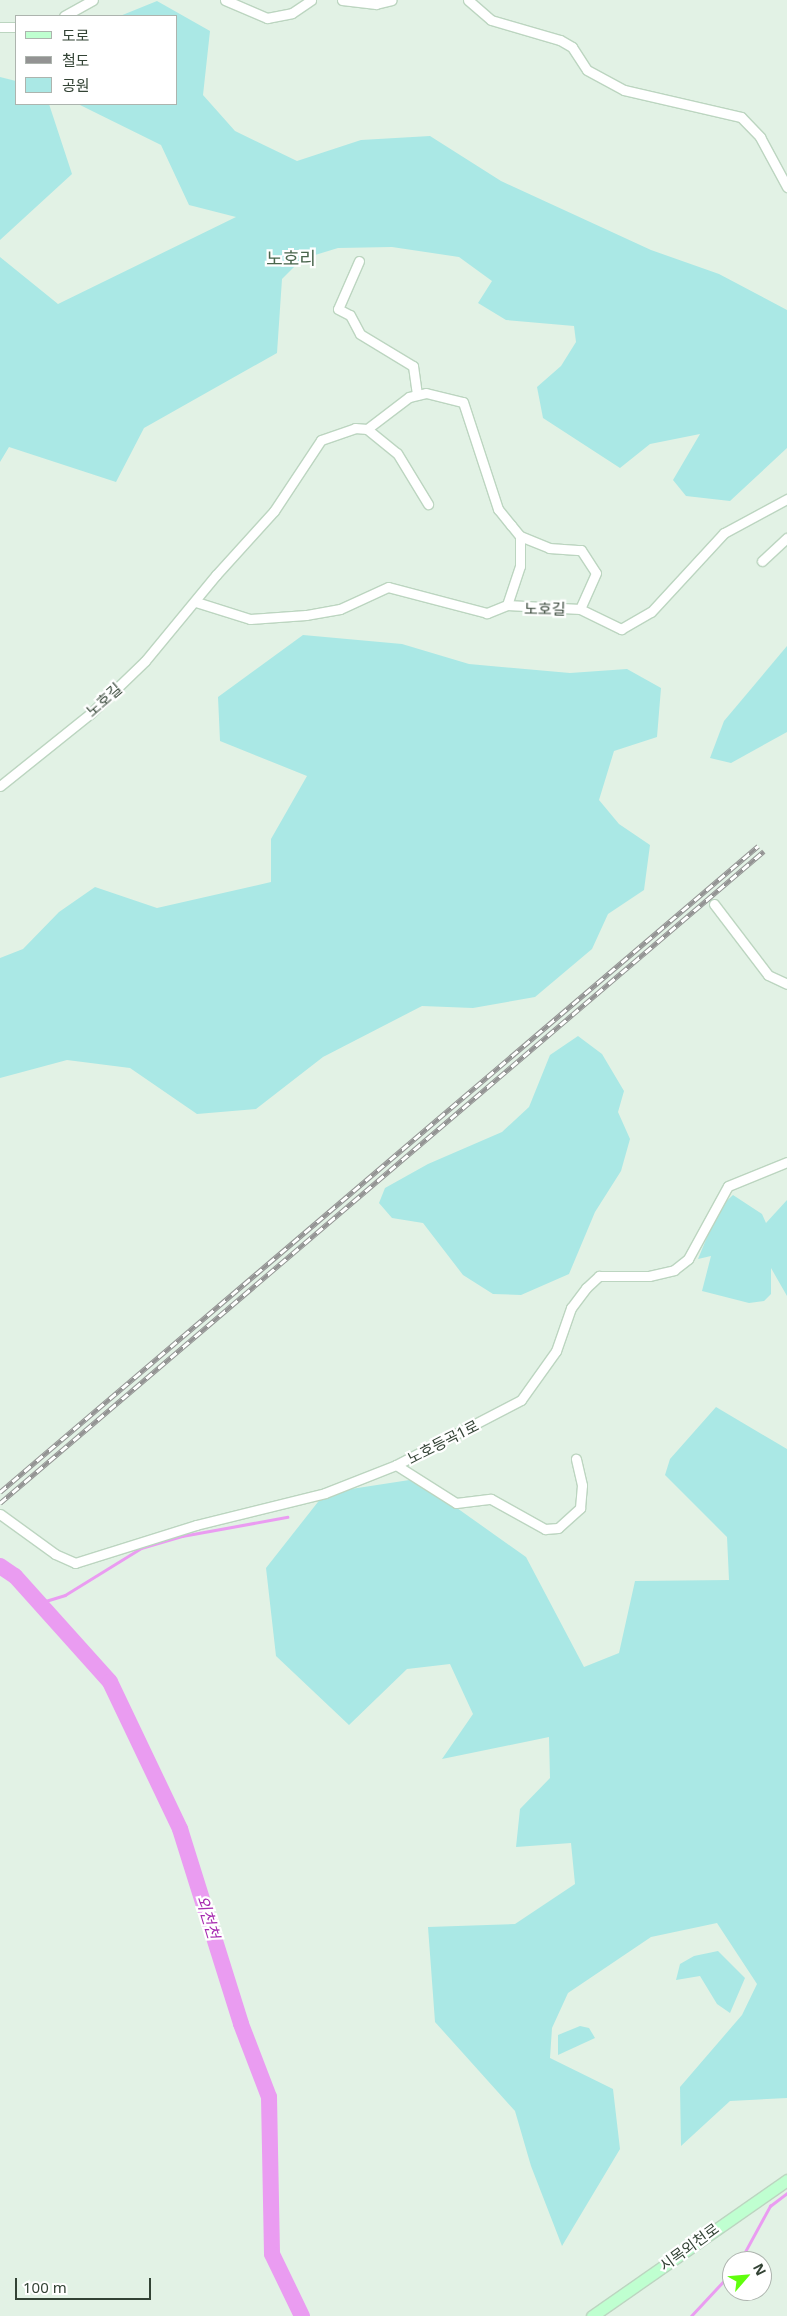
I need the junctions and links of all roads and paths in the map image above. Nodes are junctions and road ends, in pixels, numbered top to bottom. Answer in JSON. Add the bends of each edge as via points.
{"nodes":[{"id":1,"x":93,"y":0,"type":"edge"},
{"id":2,"x":226,"y":0,"type":"edge"},
{"id":3,"x":310,"y":0,"type":"edge"},
{"id":4,"x":342,"y":0,"type":"edge"},
{"id":5,"x":392,"y":0,"type":"edge"},
{"id":6,"x":468,"y":0,"type":"edge"},
{"id":7,"x":66,"y":15,"type":"edge"},
{"id":8,"x":0,"y":27,"type":"edge"},
{"id":9,"x":15,"y":27,"type":"edge"},
{"id":10,"x":787,"y":187,"type":"edge"},
{"id":11,"x":359,"y":261,"type":"dead end"},
{"id":12,"x":417,"y":395,"type":"junction"},
{"id":13,"x":367,"y":429,"type":"junction"},
{"id":14,"x":787,"y":499,"type":"edge"},
{"id":15,"x":428,"y":504,"type":"dead end"},
{"id":16,"x":520,"y":536,"type":"junction"},
{"id":17,"x":787,"y":538,"type":"edge"},
{"id":18,"x":762,"y":561,"type":"dead end"},
{"id":19,"x":196,"y":602,"type":"junction"},
{"id":20,"x":507,"y":605,"type":"junction"},
{"id":21,"x":580,"y":609,"type":"junction"},
{"id":22,"x":0,"y":786,"type":"edge"},
{"id":23,"x":714,"y":904,"type":"dead end"},
{"id":24,"x":787,"y":984,"type":"edge"},
{"id":25,"x":787,"y":1162,"type":"edge"},
{"id":26,"x":576,"y":1459,"type":"dead end"},
{"id":27,"x":396,"y":1466,"type":"junction"},
{"id":28,"x":0,"y":1514,"type":"edge"},
{"id":29,"x":787,"y":2180,"type":"edge"},
{"id":30,"x":592,"y":2316,"type":"edge"}],
"edges":[{"from":1,"to":7,"type":"street"},
{"from":2,"to":3,"type":"street","via":[[267,18],[292,13]]},
{"from":4,"to":5,"type":"street"},
{"from":6,"to":10,"type":"street","via":[[491,20],[560,40],[572,47],[587,70],[624,90],[741,117],[760,137]]},
{"from":8,"to":9,"type":"street"},
{"from":11,"to":12,"type":"street","via":[[338,309],[350,315],[360,334],[412,366]]},
{"from":12,"to":13,"type":"street","via":[[397,403]]},
{"from":12,"to":16,"type":"street","name":"노호길","via":[[463,402],[498,509]]},
{"from":13,"to":15,"type":"street","via":[[396,453]]},
{"from":13,"to":19,"type":"street","name":"노호길","via":[[355,428],[321,440],[274,511]]},
{"from":14,"to":21,"type":"street","via":[[724,533],[651,612],[621,630]]},
{"from":16,"to":20,"type":"street","via":[[520,566]]},
{"from":16,"to":21,"type":"street","name":"노호길","via":[[549,548],[581,550],[596,573]]},
{"from":17,"to":18,"type":"street"},
{"from":19,"to":20,"type":"street","name":"노호길","via":[[250,619],[306,615],[340,610],[388,586],[487,612]]},
{"from":19,"to":22,"type":"street","name":"노호길","via":[[121,687]]},
{"from":20,"to":21,"type":"street","name":"노호길"},
{"from":23,"to":24,"type":"street","via":[[768,975]]},
{"from":25,"to":27,"type":"street","name":"노호등곡1로","via":[[728,1186],[688,1259],[674,1270],[649,1276],[599,1276],[571,1308],[556,1351],[521,1400]]},
{"from":26,"to":27,"type":"street","via":[[582,1485],[580,1508],[558,1528],[545,1529],[491,1499],[456,1503]]},
{"from":27,"to":28,"type":"street","name":"노호등곡1로","via":[[325,1493],[196,1525],[75,1563],[54,1554]]},
{"from":29,"to":30,"type":"street","name":"시목외천로"}]}
